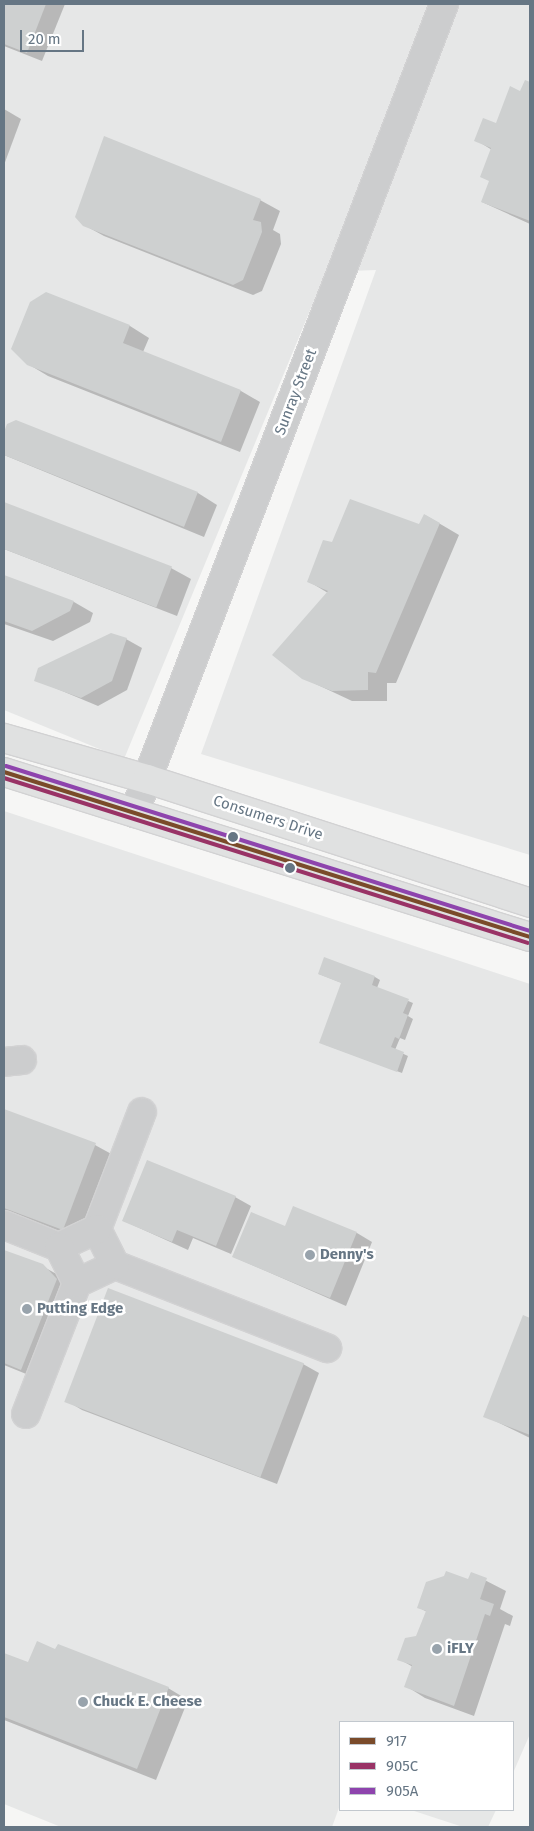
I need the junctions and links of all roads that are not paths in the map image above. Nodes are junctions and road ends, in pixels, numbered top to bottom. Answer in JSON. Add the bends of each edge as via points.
{"nodes":[{"id":1,"x":444,"y":4,"type":"edge"},
{"id":2,"x":4,"y":738,"type":"edge"},
{"id":3,"x":4,"y":772,"type":"edge"},
{"id":4,"x":147,"y":779,"type":"junction"},
{"id":5,"x":134,"y":813,"type":"junction"},
{"id":6,"x":530,"y":902,"type":"edge"},
{"id":7,"x":530,"y":937,"type":"edge"},
{"id":8,"x":142,"y":1112,"type":"dead end"},
{"id":9,"x":4,"y":1224,"type":"edge"},
{"id":10,"x":97,"y":1229,"type":"junction"},
{"id":11,"x":59,"y":1247,"type":"junction"},
{"id":12,"x":114,"y":1265,"type":"junction"},
{"id":13,"x":77,"y":1283,"type":"junction"},
{"id":14,"x":327,"y":1348,"type":"dead end"},
{"id":15,"x":26,"y":1414,"type":"dead end"}],
"edges":[{"from":1,"to":4,"type":"street","name":"Sunray Street"},
{"from":2,"to":4,"type":"main road","name":"Consumers Drive"},
{"from":3,"to":5,"type":"main road"},
{"from":4,"to":5,"type":"street","name":"Sunray Street"},
{"from":4,"to":6,"type":"main road","name":"Consumers Drive"},
{"from":5,"to":7,"type":"main road"},
{"from":8,"to":10,"type":"street"},
{"from":9,"to":11,"type":"street"},
{"from":10,"to":11,"type":"street"},
{"from":10,"to":12,"type":"street"},
{"from":11,"to":13,"type":"street"},
{"from":12,"to":13,"type":"street"},
{"from":12,"to":14,"type":"street"},
{"from":13,"to":15,"type":"street"}]}
